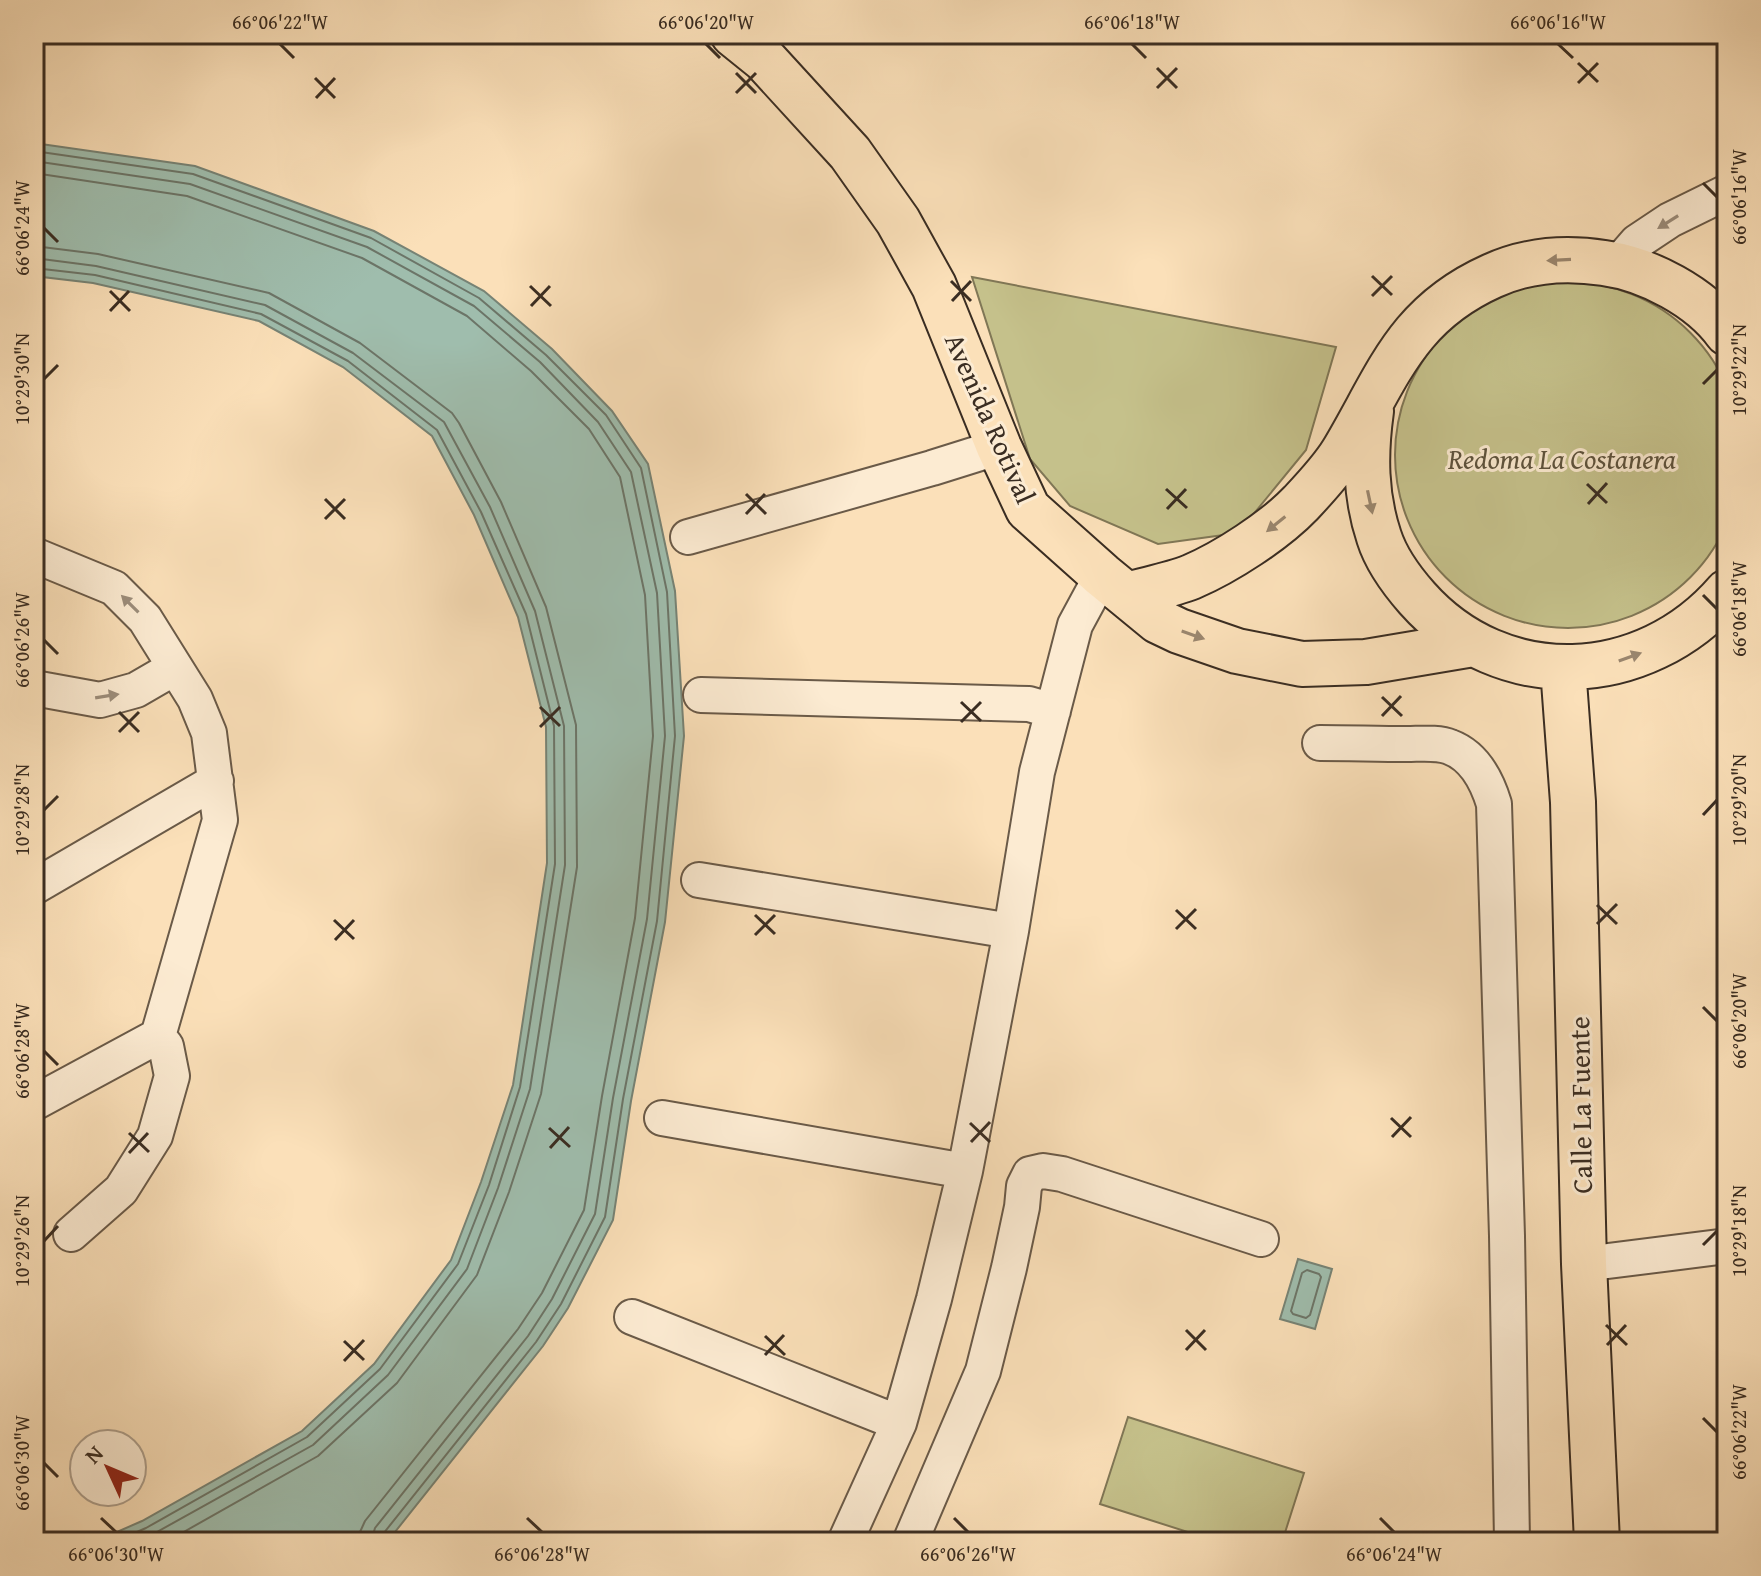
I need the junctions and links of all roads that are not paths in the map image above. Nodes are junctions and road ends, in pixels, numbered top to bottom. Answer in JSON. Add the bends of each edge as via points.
{"nodes":[{"id":1,"x":733,"y":34,"type":"edge"},
{"id":2,"x":1727,"y":192,"type":"edge"},
{"id":3,"x":1617,"y":265,"type":"junction"},
{"id":4,"x":1665,"y":282,"type":"junction"},
{"id":5,"x":1727,"y":299,"type":"edge"},
{"id":6,"x":1727,"y":333,"type":"edge"},
{"id":7,"x":1373,"y":396,"type":"junction"},
{"id":8,"x":999,"y":447,"type":"junction"},
{"id":9,"x":688,"y":537,"type":"dead end"},
{"id":10,"x":34,"y":555,"type":"edge"},
{"id":11,"x":1114,"y":585,"type":"junction"},
{"id":12,"x":1719,"y":611,"type":"edge"},
{"id":13,"x":1473,"y":644,"type":"junction"},
{"id":14,"x":174,"y":668,"type":"junction"},
{"id":15,"x":1563,"y":668,"type":"junction"},
{"id":16,"x":34,"y":688,"type":"edge"},
{"id":17,"x":701,"y":695,"type":"dead end"},
{"id":18,"x":1053,"y":711,"type":"junction"},
{"id":19,"x":1320,"y":743,"type":"dead end"},
{"id":20,"x":216,"y":781,"type":"junction"},
{"id":21,"x":699,"y":880,"type":"dead end"},
{"id":22,"x":34,"y":887,"type":"edge"},
{"id":23,"x":1011,"y":931,"type":"junction"},
{"id":24,"x":158,"y":1036,"type":"junction"},
{"id":25,"x":34,"y":1103,"type":"edge"},
{"id":26,"x":662,"y":1118,"type":"dead end"},
{"id":27,"x":965,"y":1171,"type":"junction"},
{"id":28,"x":71,"y":1234,"type":"dead end"},
{"id":29,"x":1261,"y":1239,"type":"dead end"},
{"id":30,"x":1727,"y":1246,"type":"edge"},
{"id":31,"x":1584,"y":1264,"type":"junction"},
{"id":32,"x":632,"y":1317,"type":"dead end"},
{"id":33,"x":899,"y":1423,"type":"junction"},
{"id":34,"x":845,"y":1542,"type":"edge"},
{"id":35,"x":910,"y":1542,"type":"edge"},
{"id":36,"x":1512,"y":1542,"type":"edge"},
{"id":37,"x":1597,"y":1542,"type":"edge"}],
"edges":[{"from":1,"to":8,"type":"main road","name":"Avenida Rotival","via":[[764,59],[850,153],[898,221],[934,286]]},
{"from":2,"to":3,"type":"street","one_way":true,"via":[[1670,220],[1637,242]]},
{"from":3,"to":4,"type":"main road"},
{"from":3,"to":7,"type":"main road","one_way":true,"via":[[1580,259],[1542,261],[1472,285],[1440,306],[1414,333]]},
{"from":4,"to":5,"type":"street"},
{"from":4,"to":6,"type":"main road"},
{"from":7,"to":11,"type":"main road","one_way":true,"via":[[1341,454],[1299,505],[1248,546],[1190,577]]},
{"from":7,"to":13,"type":"main road","one_way":true,"via":[[1368,493],[1379,539],[1402,581],[1434,617]]},
{"from":8,"to":9,"type":"street"},
{"from":8,"to":11,"type":"main road","name":"Avenida Rotival","via":[[1028,509]]},
{"from":14,"to":10,"type":"street","one_way":true,"via":[[145,619],[114,588]]},
{"from":11,"to":13,"type":"main road","name":"Avenida Rotival","one_way":true,"via":[[1179,631],[1237,651],[1302,664],[1366,662]]},
{"from":11,"to":18,"type":"street","via":[[1075,625]]},
{"from":15,"to":12,"type":"main road","one_way":true,"via":[[1613,663],[1660,646]]},
{"from":13,"to":15,"type":"main road","via":[[1502,657]]},
{"from":16,"to":14,"type":"street","one_way":true,"via":[[100,700],[136,690]]},
{"from":14,"to":20,"type":"street","via":[[209,733]]},
{"from":15,"to":31,"type":"main road","name":"Calle La Fuente","via":[[1573,802]]},
{"from":17,"to":18,"type":"street","via":[[1029,704]]},
{"from":18,"to":23,"type":"street","via":[[1037,772]]},
{"from":19,"to":36,"type":"street","via":[[1450,747],[1478,770],[1494,804]]},
{"from":20,"to":22,"type":"street"},
{"from":20,"to":24,"type":"street","via":[[220,820]]},
{"from":21,"to":23,"type":"street"},
{"from":23,"to":27,"type":"street"},
{"from":24,"to":25,"type":"street"},
{"from":24,"to":28,"type":"street","via":[[166,1046],[172,1076],[155,1136],[121,1190]]},
{"from":26,"to":27,"type":"street"},
{"from":27,"to":33,"type":"street"},
{"from":29,"to":35,"type":"street","via":[[1062,1174],[1030,1174],[983,1371]]},
{"from":30,"to":31,"type":"street"},
{"from":31,"to":37,"type":"main road","name":"Calle La Fuente"},
{"from":32,"to":33,"type":"street"},
{"from":33,"to":34,"type":"street"}]}
